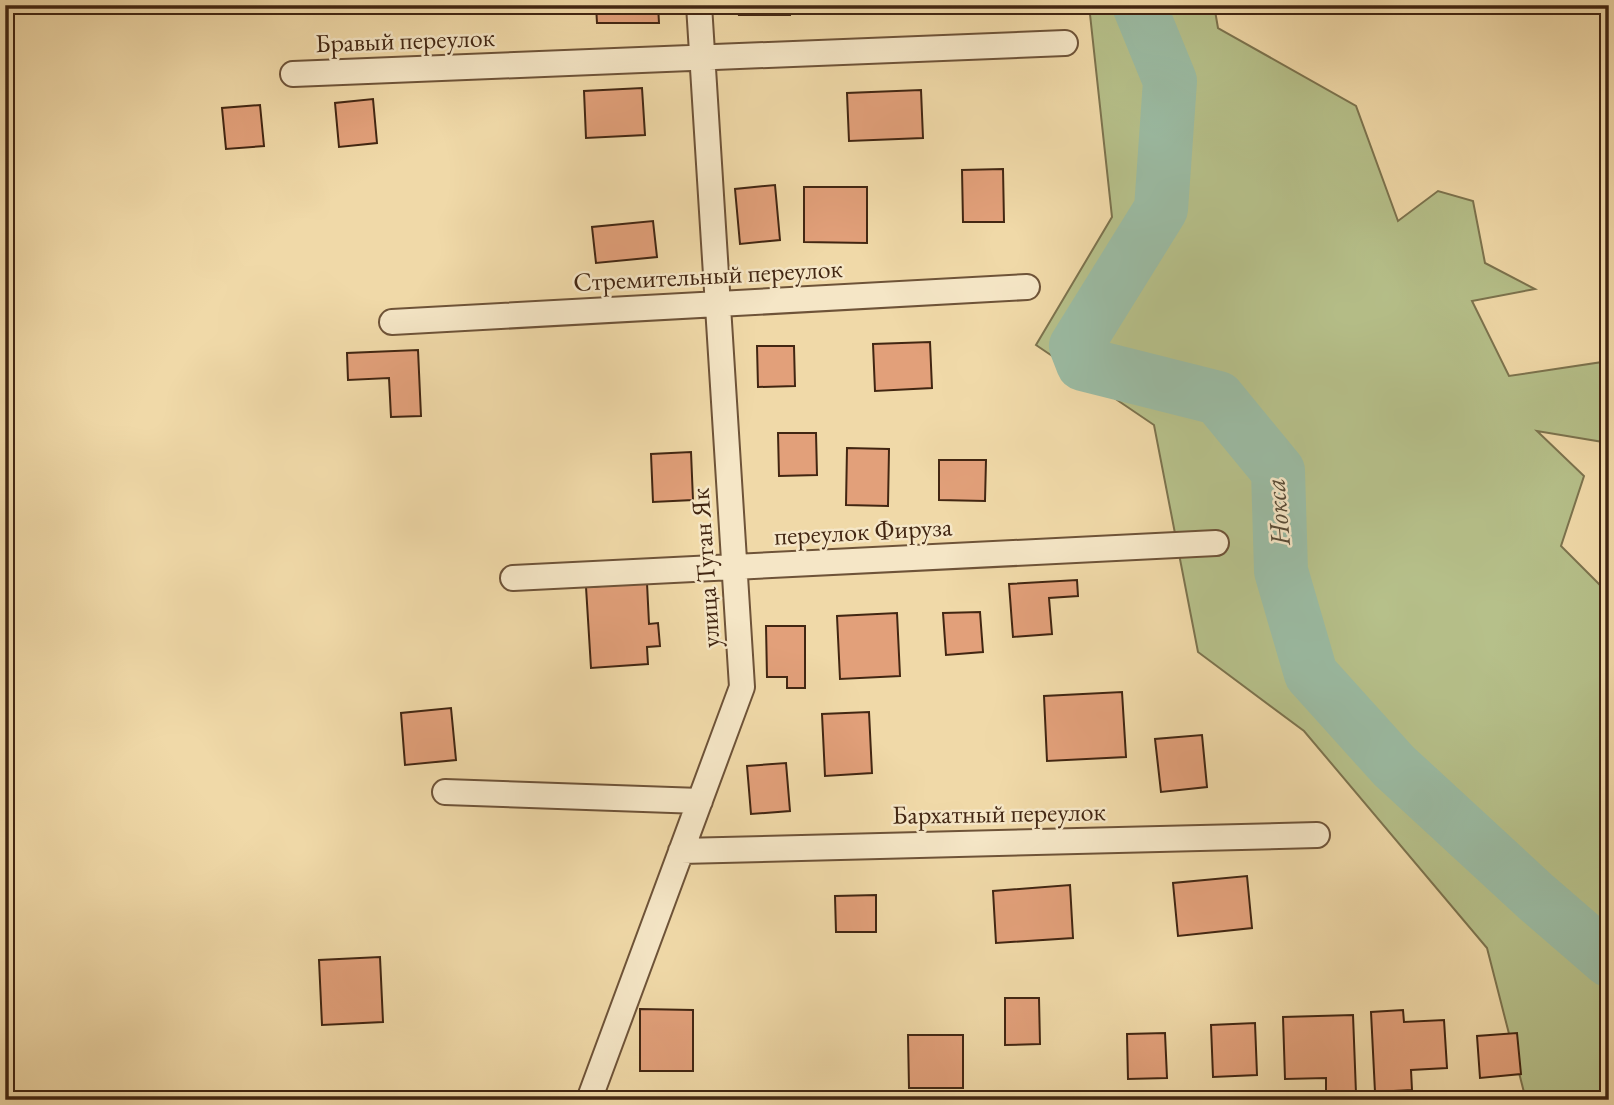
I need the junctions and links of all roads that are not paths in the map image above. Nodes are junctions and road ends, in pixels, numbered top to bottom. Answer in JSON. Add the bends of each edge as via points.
{"nodes":[{"id":1,"x":699,"y":5,"type":"edge"},
{"id":2,"x":1065,"y":43,"type":"dead end"},
{"id":3,"x":702,"y":58,"type":"junction"},
{"id":4,"x":293,"y":74,"type":"dead end"},
{"id":5,"x":1027,"y":288,"type":"dead end"},
{"id":6,"x":718,"y":304,"type":"junction"},
{"id":7,"x":392,"y":322,"type":"dead end"},
{"id":8,"x":1216,"y":543,"type":"dead end"},
{"id":9,"x":735,"y":567,"type":"junction"},
{"id":10,"x":513,"y":578,"type":"dead end"},
{"id":11,"x":445,"y":792,"type":"dead end"},
{"id":12,"x":700,"y":801,"type":"junction"},
{"id":13,"x":1317,"y":835,"type":"dead end"},
{"id":14,"x":681,"y":851,"type":"junction"},
{"id":15,"x":589,"y":1100,"type":"edge"}],
"edges":[{"from":1,"to":3,"type":"street","name":"улица Туган Як"},
{"from":2,"to":3,"type":"street","name":"Бравый переулок"},
{"from":3,"to":4,"type":"street","name":"Бравый переулок"},
{"from":3,"to":6,"type":"street","name":"улица Туган Як"},
{"from":5,"to":6,"type":"street","name":"Стремительный переулок"},
{"from":6,"to":7,"type":"street","name":"Стремительный переулок"},
{"from":6,"to":9,"type":"street","name":"улица Туган Як"},
{"from":8,"to":9,"type":"street","name":"переулок Фируза"},
{"from":9,"to":10,"type":"street","name":"переулок Фируза"},
{"from":9,"to":12,"type":"street","name":"улица Туган Як","via":[[742,687]]},
{"from":11,"to":12,"type":"street"},
{"from":12,"to":14,"type":"street","name":"улица Туган Як"},
{"from":13,"to":14,"type":"street","name":"Бархатный переулок"},
{"from":14,"to":15,"type":"street","name":"улица Туган Як"}]}
